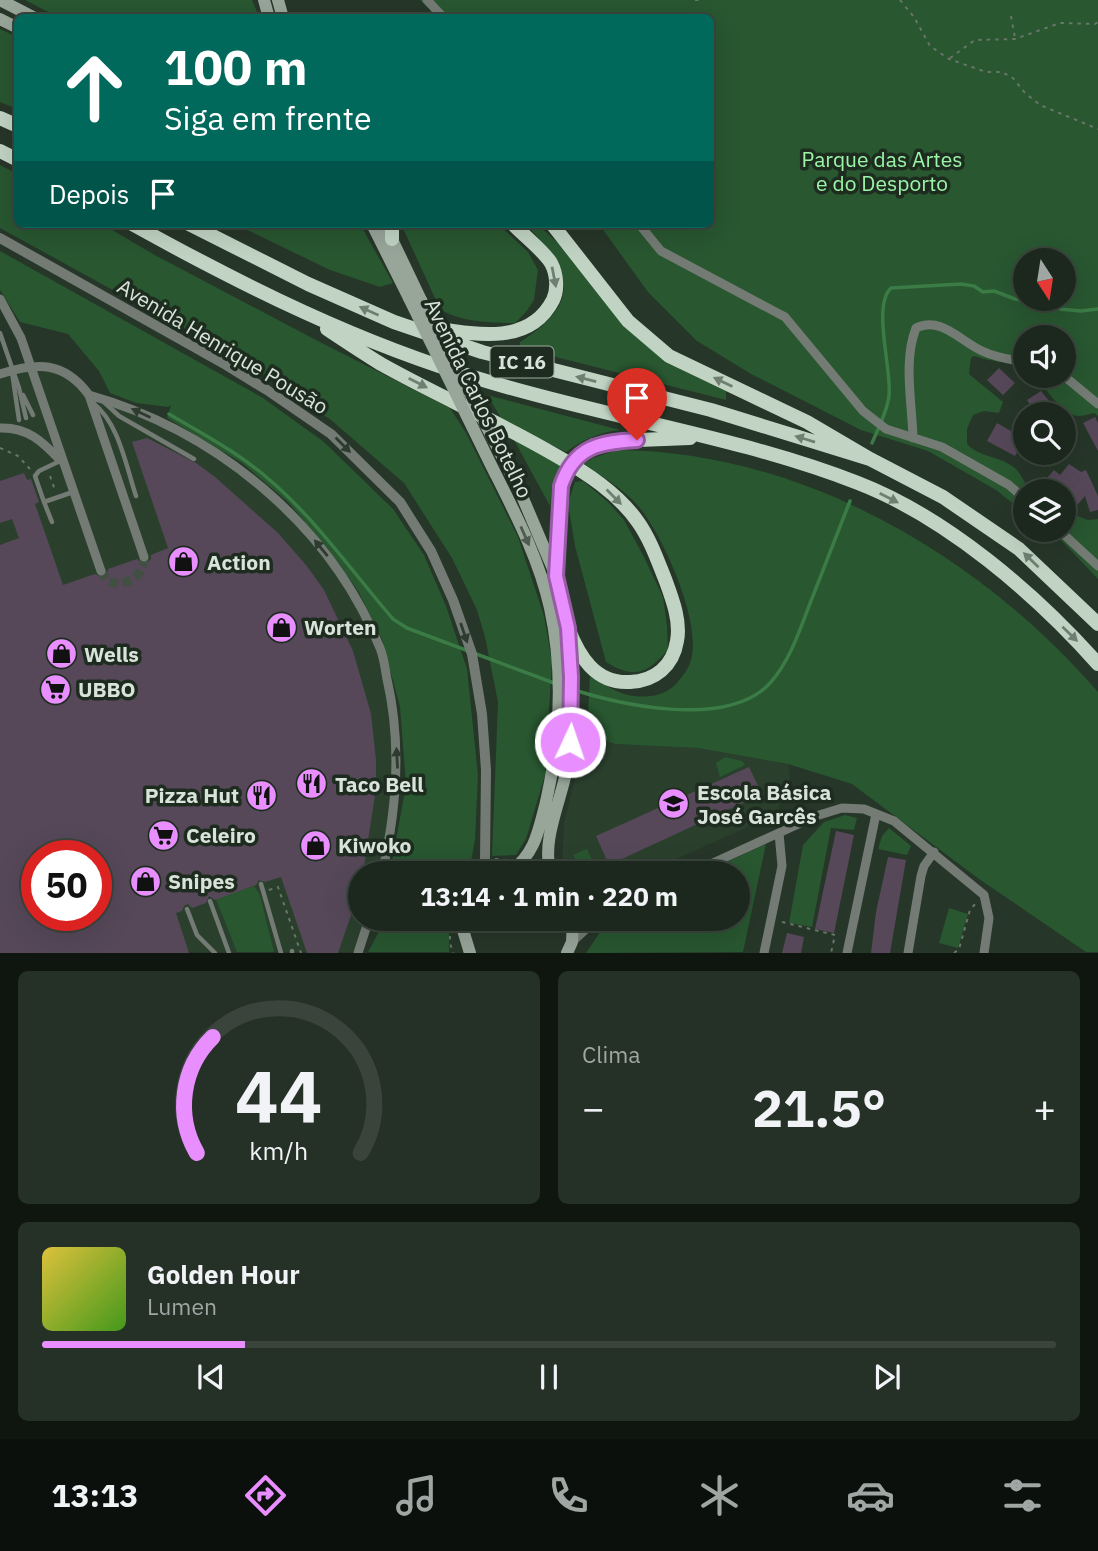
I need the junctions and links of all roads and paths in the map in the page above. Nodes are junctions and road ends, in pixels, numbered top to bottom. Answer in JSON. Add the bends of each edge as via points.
{"nodes":[{"id":1,"x":0,"y":0,"type":"edge"},
{"id":2,"x":426,"y":0,"type":"edge"},
{"id":3,"x":695,"y":0,"type":"edge"},
{"id":4,"x":701,"y":0,"type":"edge"},
{"id":5,"x":900,"y":0,"type":"edge"},
{"id":6,"x":27,"y":14,"type":"edge"},
{"id":7,"x":440,"y":14,"type":"edge"},
{"id":8,"x":1011,"y":16,"type":"dead end"},
{"id":9,"x":1096,"y":24,"type":"edge"},
{"id":10,"x":1015,"y":39,"type":"junction"},
{"id":11,"x":949,"y":59,"type":"junction"},
{"id":12,"x":1098,"y":129,"type":"edge"},
{"id":13,"x":140,"y":228,"type":"edge"},
{"id":14,"x":197,"y":228,"type":"edge"},
{"id":15,"x":374,"y":228,"type":"edge"},
{"id":16,"x":388,"y":228,"type":"edge"},
{"id":17,"x":393,"y":228,"type":"edge"},
{"id":18,"x":517,"y":228,"type":"edge"},
{"id":19,"x":555,"y":228,"type":"edge"},
{"id":20,"x":642,"y":228,"type":"edge"},
{"id":21,"x":0,"y":238,"type":"edge"},
{"id":22,"x":392,"y":239,"type":"junction"},
{"id":23,"x":0,"y":299,"type":"edge"},
{"id":24,"x":415,"y":299,"type":"junction"},
{"id":25,"x":297,"y":310,"type":"junction"},
{"id":26,"x":394,"y":321,"type":"junction"},
{"id":27,"x":0,"y":333,"type":"edge"},
{"id":28,"x":1013,"y":359,"type":"edge"},
{"id":29,"x":11,"y":364,"type":"junction"},
{"id":30,"x":0,"y":374,"type":"edge"},
{"id":31,"x":1076,"y":386,"type":"edge"},
{"id":32,"x":19,"y":388,"type":"junction"},
{"id":33,"x":94,"y":399,"type":"junction"},
{"id":34,"x":1098,"y":404,"type":"edge"},
{"id":35,"x":33,"y":415,"type":"dead end"},
{"id":36,"x":26,"y":418,"type":"dead end"},
{"id":37,"x":19,"y":420,"type":"dead end"},
{"id":38,"x":0,"y":428,"type":"edge"},
{"id":39,"x":709,"y":437,"type":"junction"},
{"id":40,"x":913,"y":438,"type":"junction"},
{"id":41,"x":0,"y":448,"type":"edge"},
{"id":42,"x":194,"y":459,"type":"dead end"},
{"id":43,"x":870,"y":459,"type":"junction"},
{"id":44,"x":61,"y":461,"type":"junction"},
{"id":45,"x":47,"y":467,"type":"junction"},
{"id":46,"x":32,"y":470,"type":"dead end"},
{"id":47,"x":1013,"y":489,"type":"edge"},
{"id":48,"x":72,"y":492,"type":"junction"},
{"id":49,"x":136,"y":496,"type":"dead end"},
{"id":50,"x":57,"y":497,"type":"junction"},
{"id":51,"x":44,"y":502,"type":"junction"},
{"id":52,"x":51,"y":522,"type":"dead end"},
{"id":53,"x":1072,"y":542,"type":"edge"},
{"id":54,"x":144,"y":557,"type":"dead end"},
{"id":55,"x":1098,"y":566,"type":"edge"},
{"id":56,"x":101,"y":572,"type":"dead end"},
{"id":57,"x":556,"y":576,"type":"junction"},
{"id":58,"x":1098,"y":624,"type":"edge"},
{"id":59,"x":568,"y":628,"type":"junction"},
{"id":60,"x":1098,"y":664,"type":"edge"},
{"id":61,"x":552,"y":806,"type":"junction"},
{"id":62,"x":876,"y":814,"type":"junction"},
{"id":63,"x":779,"y":833,"type":"junction"},
{"id":64,"x":934,"y":852,"type":"junction"},
{"id":65,"x":485,"y":858,"type":"junction"},
{"id":66,"x":385,"y":861,"type":"edge"},
{"id":67,"x":484,"y":861,"type":"edge"},
{"id":68,"x":492,"y":861,"type":"edge"},
{"id":69,"x":524,"y":861,"type":"edge"},
{"id":70,"x":550,"y":861,"type":"edge"},
{"id":71,"x":717,"y":861,"type":"edge"},
{"id":72,"x":261,"y":884,"type":"dead end"},
{"id":73,"x":263,"y":892,"type":"junction"},
{"id":74,"x":984,"y":895,"type":"junction"},
{"id":75,"x":211,"y":901,"type":"dead end"},
{"id":76,"x":187,"y":909,"type":"dead end"},
{"id":77,"x":788,"y":925,"type":"dead end"},
{"id":78,"x":365,"y":931,"type":"edge"},
{"id":79,"x":450,"y":931,"type":"edge"},
{"id":80,"x":463,"y":931,"type":"edge"},
{"id":81,"x":585,"y":931,"type":"edge"},
{"id":82,"x":569,"y":947,"type":"edge"},
{"id":83,"x":215,"y":953,"type":"edge"},
{"id":84,"x":229,"y":953,"type":"edge"},
{"id":85,"x":281,"y":953,"type":"edge"},
{"id":86,"x":301,"y":953,"type":"edge"},
{"id":87,"x":358,"y":953,"type":"edge"},
{"id":88,"x":453,"y":953,"type":"edge"},
{"id":89,"x":470,"y":953,"type":"edge"},
{"id":90,"x":764,"y":953,"type":"edge"},
{"id":91,"x":831,"y":953,"type":"edge"},
{"id":92,"x":847,"y":953,"type":"edge"},
{"id":93,"x":908,"y":953,"type":"edge"},
{"id":94,"x":954,"y":953,"type":"edge"},
{"id":95,"x":984,"y":953,"type":"edge"}],
"edges":[{"from":1,"to":6,"type":"main road"},
{"from":2,"to":7,"type":"street"},
{"from":3,"to":4,"type":"path"},
{"from":5,"to":11,"type":"path","via":[[930,46]]},
{"from":8,"to":10,"type":"path"},
{"from":9,"to":10,"type":"path","via":[[1050,25]]},
{"from":10,"to":11,"type":"path","via":[[975,40]]},
{"from":11,"to":12,"type":"path","via":[[1012,77],[1040,105]]},
{"from":13,"to":25,"type":"highway","number":"IC 16"},
{"from":26,"to":14,"type":"highway","number":"IC 16","one_way":true},
{"from":15,"to":24,"type":"main road","name":"Avenida Carlos Botelho"},
{"from":16,"to":22,"type":"main road","name":"Avenida Carlos Botelho"},
{"from":17,"to":22,"type":"highway"},
{"from":18,"to":26,"type":"highway","one_way":true,"via":[[551,263],[556,294],[540,318],[522,330],[500,334]]},
{"from":43,"to":19,"type":"highway","one_way":true,"via":[[807,422],[669,356],[628,321]]},
{"from":20,"to":40,"type":"street","via":[[661,251],[785,317],[863,411],[886,429]]},
{"from":21,"to":65,"type":"street","name":"Avenida Henrique Pousão","one_way":true,"via":[[226,365],[331,434],[400,502],[431,551],[472,654],[486,770]]},
{"from":22,"to":24,"type":"main road","name":"Avenida Carlos Botelho"},
{"from":23,"to":44,"type":"street","via":[[21,338]]},
{"from":24,"to":57,"type":"main road","name":"Avenida Carlos Botelho","bridge":true,"via":[[519,489]]},
{"from":24,"to":61,"type":"main road","name":"Avenida Carlos Botelho","one_way":true,"bridge":true,"via":[[517,518],[549,605],[558,712]]},
{"from":25,"to":39,"type":"highway","number":"IC 16","via":[[480,380]]},
{"from":25,"to":59,"type":"highway","one_way":true,"via":[[381,364],[574,466],[637,520],[673,602],[678,639],[673,657],[661,673],[619,683],[600,676],[583,661]]},
{"from":43,"to":26,"type":"highway","number":"IC 16","one_way":true,"via":[[711,410],[482,352]]},
{"from":27,"to":29,"type":"lane"},
{"from":28,"to":40,"type":"street","via":[[983,351],[942,326],[926,323],[916,328],[910,364]]},
{"from":29,"to":32,"type":"lane"},
{"from":29,"to":37,"type":"lane"},
{"from":30,"to":33,"type":"street","bridge":true,"via":[[46,366],[71,375]]},
{"from":31,"to":34,"type":"street"},
{"from":32,"to":35,"type":"lane"},
{"from":32,"to":36,"type":"lane"},
{"from":33,"to":42,"type":"lane"},
{"from":33,"to":49,"type":"lane","via":[[112,427]]},
{"from":33,"to":54,"type":"street"},
{"from":66,"to":33,"type":"street","one_way":true,"via":[[398,763],[392,697],[381,649],[354,597],[325,551],[293,515],[212,449],[140,411]]},
{"from":38,"to":44,"type":"street","via":[[35,436]]},
{"from":39,"to":57,"type":"highway","bridge":true,"via":[[613,441],[594,445],[578,456],[561,486]]},
{"from":39,"to":60,"type":"highway","number":"IC 16","one_way":true,"via":[[860,484],[930,519],[1002,570]]},
{"from":40,"to":47,"type":"street","via":[[942,447]]},
{"from":41,"to":46,"type":"path","via":[[18,456]]},
{"from":58,"to":43,"type":"highway","number":"IC 16","one_way":true,"via":[[1019,549],[943,497]]},
{"from":44,"to":45,"type":"lane"},
{"from":44,"to":48,"type":"street"},
{"from":45,"to":50,"type":"path"},
{"from":45,"to":51,"type":"lane","via":[[35,476]]},
{"from":48,"to":50,"type":"lane"},
{"from":48,"to":56,"type":"street"},
{"from":50,"to":51,"type":"lane"},
{"from":51,"to":52,"type":"lane"},
{"from":53,"to":55,"type":"street"},
{"from":57,"to":59,"type":"main road","name":"Avenida Carlos Botelho"},
{"from":59,"to":61,"type":"main road","name":"Avenida Carlos Botelho","via":[[571,726],[567,766]]},
{"from":61,"to":69,"type":"main road","name":"Avenida Carlos Botelho"},
{"from":61,"to":70,"type":"main road","name":"Avenida Carlos Botelho"},
{"from":62,"to":63,"type":"street","via":[[842,808]]},
{"from":62,"to":64,"type":"street","via":[[894,821]]},
{"from":62,"to":92,"type":"street"},
{"from":63,"to":71,"type":"street"},
{"from":63,"to":90,"type":"street","via":[[782,866]]},
{"from":64,"to":74,"type":"street"},
{"from":64,"to":93,"type":"street","via":[[921,876]]},
{"from":65,"to":67,"type":"street","name":"Avenida Henrique Pousão"},
{"from":65,"to":68,"type":"path"},
{"from":72,"to":73,"type":"lane"},
{"from":73,"to":85,"type":"lane"},
{"from":73,"to":86,"type":"path","via":[[278,887]]},
{"from":74,"to":94,"type":"path","via":[[971,909]]},
{"from":74,"to":95,"type":"street","via":[[989,918]]},
{"from":75,"to":84,"type":"lane"},
{"from":76,"to":83,"type":"lane","via":[[197,935]]},
{"from":77,"to":91,"type":"path","via":[[835,935]]},
{"from":78,"to":87,"type":"street"},
{"from":79,"to":88,"type":"path"},
{"from":80,"to":89,"type":"main road"},
{"from":81,"to":82,"type":"street"}]}
